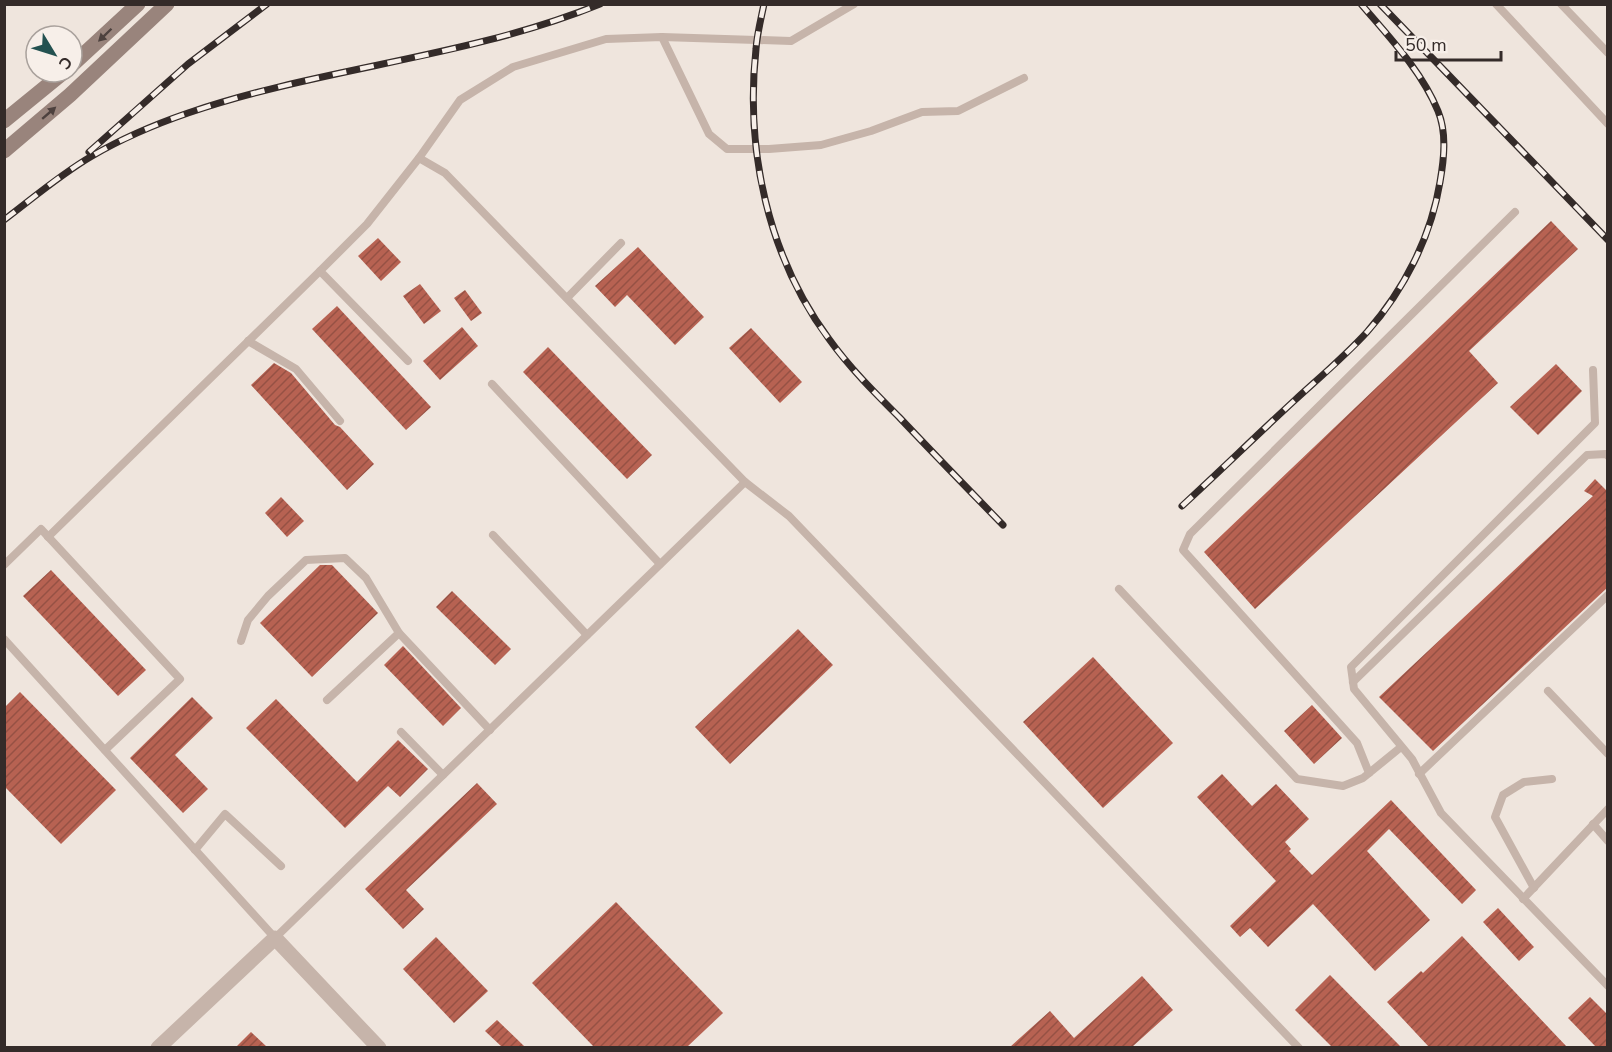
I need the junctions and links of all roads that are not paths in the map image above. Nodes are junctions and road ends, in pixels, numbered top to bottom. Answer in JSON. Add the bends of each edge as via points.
{"nodes":[{"id":1,"x":138,"y":4,"type":"edge"},
{"id":2,"x":167,"y":4,"type":"edge"},
{"id":3,"x":854,"y":4,"type":"edge"},
{"id":4,"x":1496,"y":4,"type":"edge"},
{"id":5,"x":1561,"y":4,"type":"edge"},
{"id":6,"x":662,"y":37,"type":"junction"},
{"id":7,"x":84,"y":54,"type":"edge"},
{"id":8,"x":1608,"y":54,"type":"edge"},
{"id":9,"x":1024,"y":78,"type":"dead end"},
{"id":10,"x":49,"y":84,"type":"edge"},
{"id":11,"x":4,"y":121,"type":"edge"},
{"id":12,"x":1608,"y":124,"type":"edge"},
{"id":13,"x":4,"y":151,"type":"edge"},
{"id":14,"x":419,"y":158,"type":"junction"},
{"id":15,"x":1515,"y":212,"type":"dead end"},
{"id":16,"x":621,"y":243,"type":"dead end"},
{"id":17,"x":320,"y":271,"type":"junction"},
{"id":18,"x":567,"y":298,"type":"junction"},
{"id":19,"x":248,"y":341,"type":"junction"},
{"id":20,"x":408,"y":361,"type":"dead end"},
{"id":21,"x":1593,"y":370,"type":"dead end"},
{"id":22,"x":492,"y":384,"type":"dead end"},
{"id":23,"x":340,"y":421,"type":"dead end"},
{"id":24,"x":1608,"y":456,"type":"edge"},
{"id":25,"x":745,"y":482,"type":"junction"},
{"id":26,"x":493,"y":536,"type":"dead end"},
{"id":27,"x":48,"y":537,"type":"junction"},
{"id":28,"x":660,"y":564,"type":"junction"},
{"id":29,"x":4,"y":565,"type":"edge"},
{"id":30,"x":1119,"y":589,"type":"dead end"},
{"id":31,"x":1608,"y":595,"type":"edge"},
{"id":32,"x":399,"y":633,"type":"junction"},
{"id":33,"x":587,"y":635,"type":"junction"},
{"id":34,"x":4,"y":639,"type":"edge"},
{"id":35,"x":242,"y":641,"type":"dead end"},
{"id":36,"x":1353,"y":682,"type":"junction"},
{"id":37,"x":1548,"y":691,"type":"dead end"},
{"id":38,"x":327,"y":700,"type":"dead end"},
{"id":39,"x":490,"y":730,"type":"junction"},
{"id":40,"x":402,"y":732,"type":"dead end"},
{"id":41,"x":1401,"y":747,"type":"junction"},
{"id":42,"x":105,"y":750,"type":"junction"},
{"id":43,"x":1608,"y":754,"type":"edge"},
{"id":44,"x":1369,"y":773,"type":"junction"},
{"id":45,"x":1419,"y":774,"type":"junction"},
{"id":46,"x":443,"y":775,"type":"junction"},
{"id":47,"x":1552,"y":779,"type":"dead end"},
{"id":48,"x":1608,"y":809,"type":"edge"},
{"id":49,"x":1593,"y":824,"type":"junction"},
{"id":50,"x":1608,"y":841,"type":"edge"},
{"id":51,"x":195,"y":850,"type":"junction"},
{"id":52,"x":281,"y":866,"type":"dead end"},
{"id":53,"x":1534,"y":888,"type":"junction"},
{"id":54,"x":1523,"y":898,"type":"junction"},
{"id":55,"x":274,"y":938,"type":"junction"},
{"id":56,"x":1608,"y":986,"type":"edge"},
{"id":57,"x":158,"y":1047,"type":"edge"},
{"id":58,"x":379,"y":1047,"type":"edge"},
{"id":59,"x":1299,"y":1047,"type":"edge"}],
"edges":[{"from":1,"to":7,"type":"main road","one_way":true},
{"from":13,"to":2,"type":"main road","one_way":true},
{"from":3,"to":6,"type":"lane","via":[[791,41]]},
{"from":4,"to":12,"type":"lane"},
{"from":5,"to":8,"type":"lane"},
{"from":6,"to":9,"type":"lane","via":[[709,134],[727,148],[821,146],[922,112],[957,111]]},
{"from":6,"to":14,"type":"lane","via":[[606,39],[513,67],[460,100]]},
{"from":10,"to":11,"type":"main road"},
{"from":14,"to":17,"type":"lane","via":[[367,224]]},
{"from":14,"to":18,"type":"lane","via":[[446,173]]},
{"from":15,"to":44,"type":"lane","via":[[1190,534],[1183,550],[1357,743]]},
{"from":16,"to":18,"type":"lane"},
{"from":17,"to":19,"type":"lane"},
{"from":17,"to":20,"type":"lane"},
{"from":18,"to":25,"type":"lane"},
{"from":19,"to":23,"type":"lane","via":[[296,369]]},
{"from":19,"to":27,"type":"lane"},
{"from":21,"to":36,"type":"lane","via":[[1594,423],[1351,667]]},
{"from":22,"to":28,"type":"lane"},
{"from":24,"to":36,"type":"lane","via":[[1587,455]]},
{"from":25,"to":28,"type":"lane"},
{"from":25,"to":59,"type":"lane","via":[[789,516]]},
{"from":26,"to":33,"type":"lane"},
{"from":27,"to":29,"type":"lane","via":[[41,530]]},
{"from":27,"to":42,"type":"lane","via":[[180,679]]},
{"from":28,"to":33,"type":"lane"},
{"from":30,"to":44,"type":"lane","via":[[1297,779],[1343,786]]},
{"from":31,"to":45,"type":"lane"},
{"from":32,"to":35,"type":"lane","via":[[366,578],[345,558],[306,560],[248,620]]},
{"from":32,"to":38,"type":"lane"},
{"from":32,"to":39,"type":"lane"},
{"from":33,"to":39,"type":"lane"},
{"from":34,"to":42,"type":"lane"},
{"from":36,"to":41,"type":"lane","via":[[1354,689]]},
{"from":37,"to":43,"type":"lane"},
{"from":39,"to":46,"type":"lane"},
{"from":40,"to":46,"type":"lane"},
{"from":41,"to":44,"type":"lane"},
{"from":41,"to":45,"type":"lane"},
{"from":42,"to":51,"type":"lane"},
{"from":45,"to":54,"type":"lane","via":[[1441,813]]},
{"from":46,"to":55,"type":"lane"},
{"from":47,"to":53,"type":"lane","via":[[1524,782],[1503,795],[1495,817]]},
{"from":48,"to":49,"type":"lane"},
{"from":49,"to":50,"type":"lane"},
{"from":49,"to":53,"type":"lane"},
{"from":51,"to":52,"type":"lane","via":[[225,814]]},
{"from":51,"to":55,"type":"lane"},
{"from":53,"to":54,"type":"lane"},
{"from":54,"to":56,"type":"lane"},
{"from":55,"to":57,"type":"street"},
{"from":55,"to":58,"type":"street"}]}
